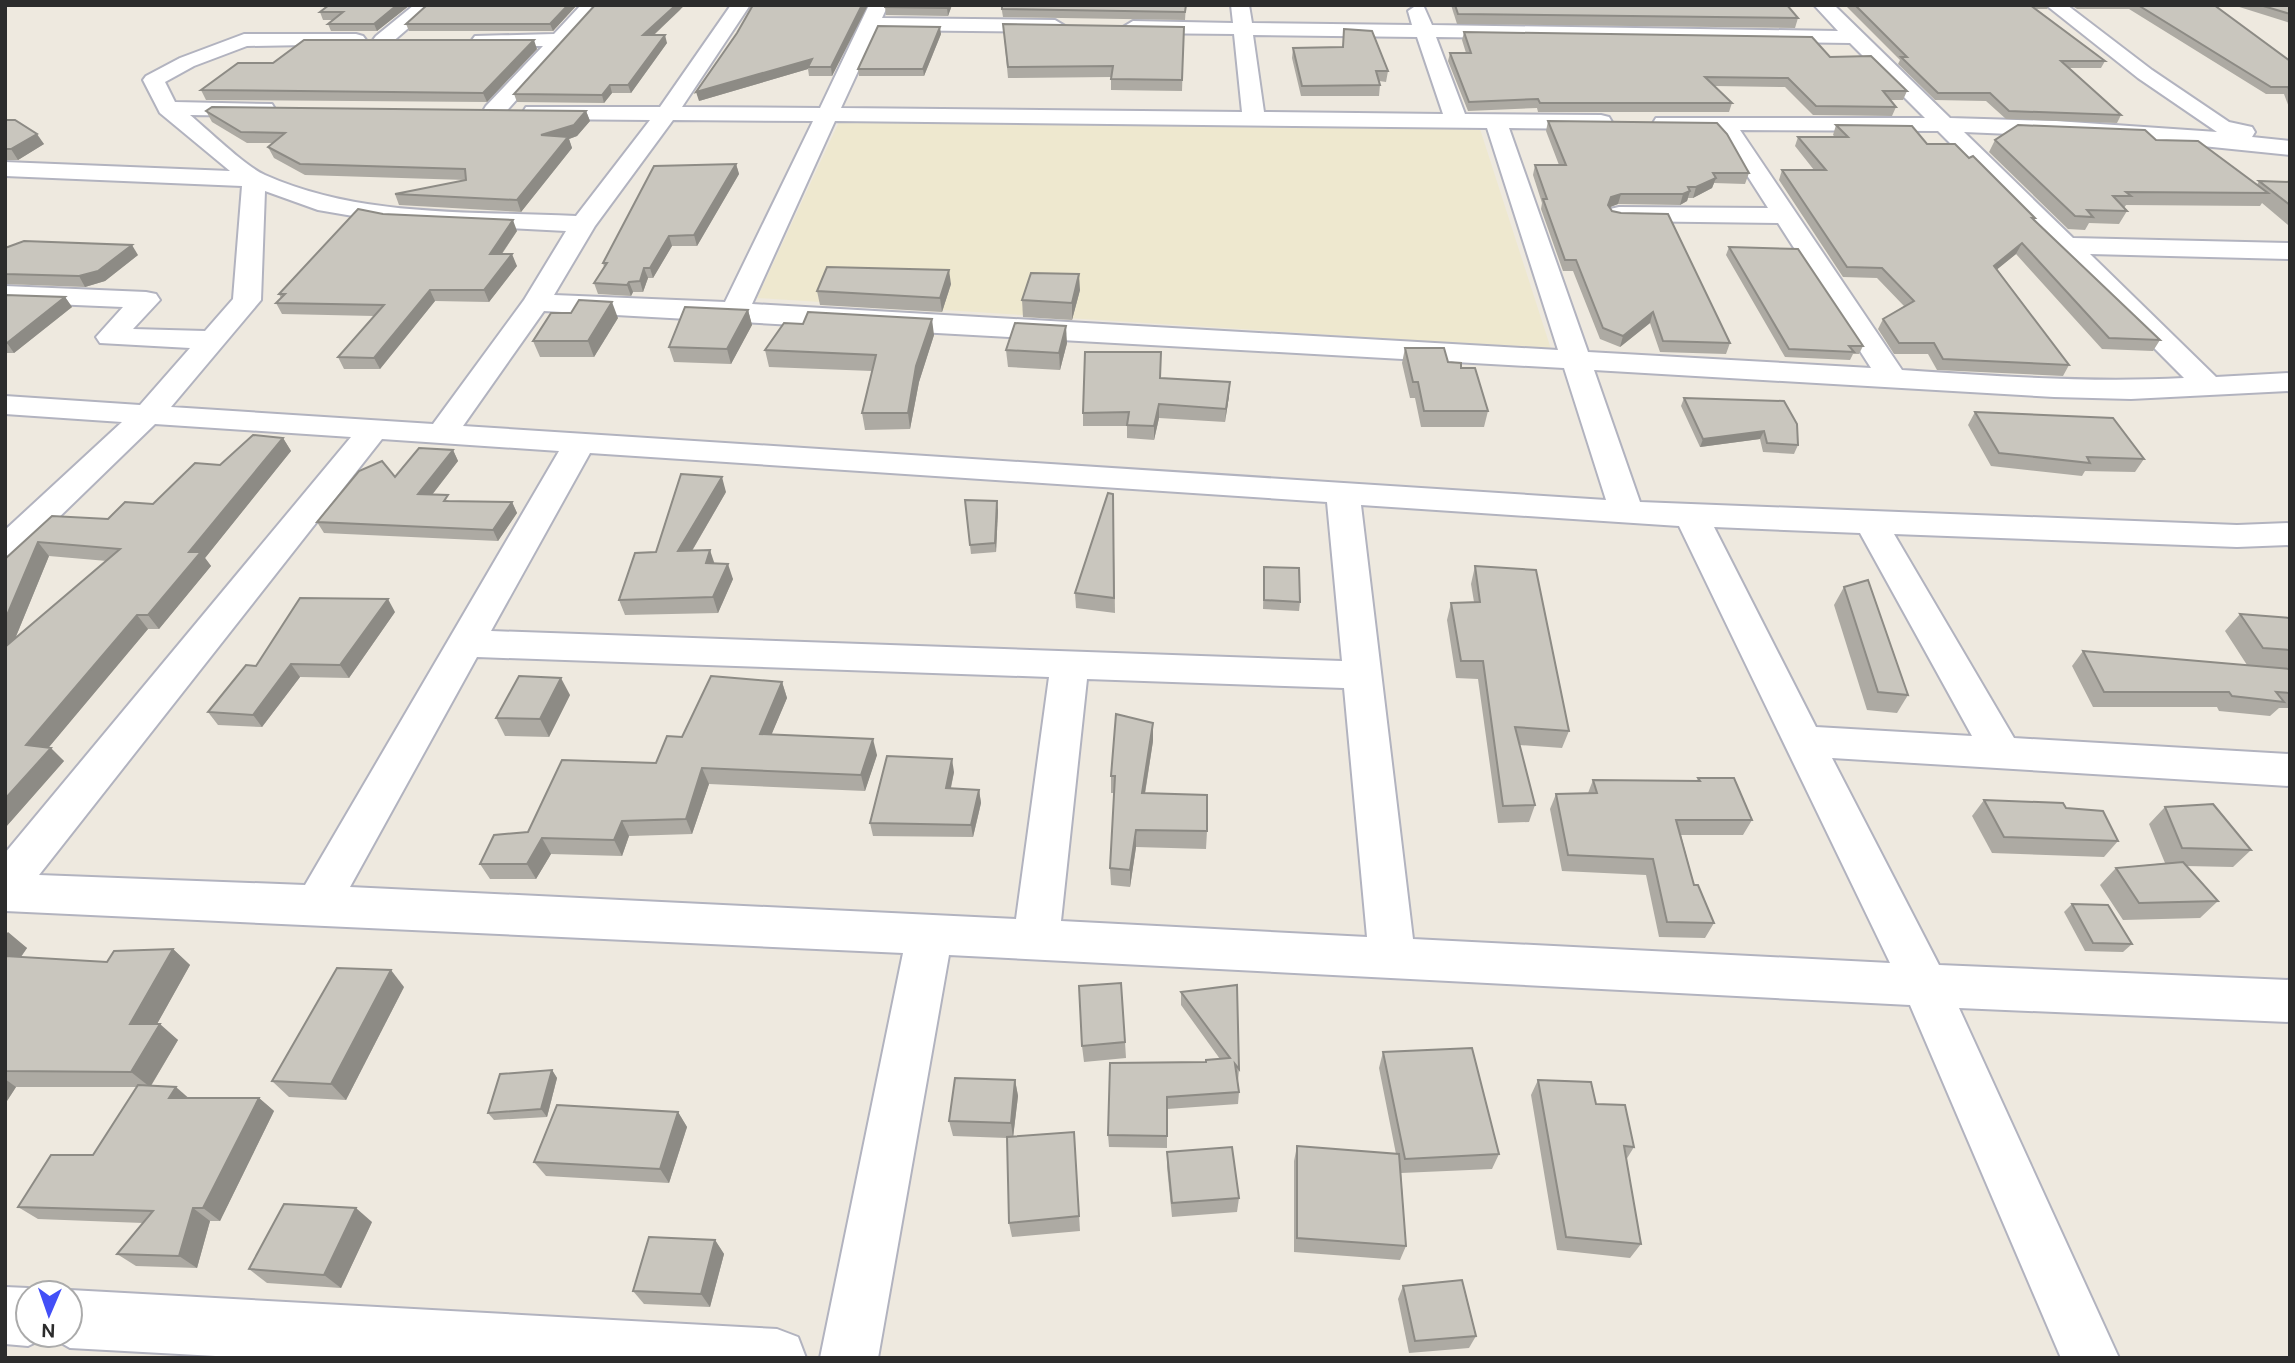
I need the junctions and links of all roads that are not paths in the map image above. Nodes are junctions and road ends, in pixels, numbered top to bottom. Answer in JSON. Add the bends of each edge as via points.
{"nodes":[{"id":1,"x":426,"y":5,"type":"edge"},
{"id":2,"x":592,"y":5,"type":"edge"},
{"id":3,"x":741,"y":5,"type":"edge"},
{"id":4,"x":1240,"y":5,"type":"edge"},
{"id":5,"x":1415,"y":5,"type":"edge"},
{"id":6,"x":1823,"y":5,"type":"edge"},
{"id":7,"x":2055,"y":5,"type":"edge"},
{"id":8,"x":874,"y":15,"type":"edge"},
{"id":9,"x":1077,"y":27,"type":"edge"},
{"id":10,"x":1119,"y":27,"type":"edge"},
{"id":11,"x":1243,"y":29,"type":"junction"},
{"id":12,"x":1424,"y":31,"type":"junction"},
{"id":13,"x":1855,"y":37,"type":"junction"},
{"id":14,"x":383,"y":40,"type":"junction"},
{"id":15,"x":410,"y":40,"type":"edge"},
{"id":16,"x":465,"y":40,"type":"edge"},
{"id":17,"x":561,"y":40,"type":"junction"},
{"id":18,"x":2145,"y":74,"type":"junction"},
{"id":19,"x":168,"y":108,"type":"junction"},
{"id":20,"x":290,"y":109,"type":"edge"},
{"id":21,"x":467,"y":111,"type":"edge"},
{"id":22,"x":494,"y":111,"type":"junction"},
{"id":23,"x":666,"y":114,"type":"junction"},
{"id":24,"x":827,"y":115,"type":"junction"},
{"id":25,"x":1255,"y":119,"type":"junction"},
{"id":26,"x":1457,"y":121,"type":"junction"},
{"id":27,"x":1496,"y":121,"type":"junction"},
{"id":28,"x":1617,"y":123,"type":"edge"},
{"id":29,"x":1644,"y":123,"type":"edge"},
{"id":30,"x":1725,"y":124,"type":"junction"},
{"id":31,"x":1945,"y":126,"type":"junction"},
{"id":32,"x":2109,"y":131,"type":"junction"},
{"id":33,"x":2290,"y":146,"type":"edge"},
{"id":34,"x":5,"y":169,"type":"edge"},
{"id":35,"x":254,"y":179,"type":"junction"},
{"id":36,"x":1619,"y":214,"type":"edge"},
{"id":37,"x":1784,"y":216,"type":"junction"},
{"id":38,"x":583,"y":224,"type":"junction"},
{"id":39,"x":2067,"y":247,"type":"junction"},
{"id":40,"x":2290,"y":251,"type":"edge"},
{"id":41,"x":5,"y":294,"type":"edge"},
{"id":42,"x":536,"y":302,"type":"junction"},
{"id":43,"x":735,"y":311,"type":"junction"},
{"id":44,"x":212,"y":340,"type":"junction"},
{"id":45,"x":1577,"y":360,"type":"junction"},
{"id":46,"x":1893,"y":379,"type":"junction"},
{"id":47,"x":2290,"y":382,"type":"edge"},
{"id":48,"x":2209,"y":387,"type":"junction"},
{"id":49,"x":5,"y":405,"type":"edge"},
{"id":50,"x":148,"y":414,"type":"junction"},
{"id":51,"x":374,"y":429,"type":"junction"},
{"id":52,"x":443,"y":432,"type":"junction"},
{"id":53,"x":580,"y":442,"type":"junction"},
{"id":54,"x":1343,"y":493,"type":"junction"},
{"id":55,"x":1627,"y":512,"type":"junction"},
{"id":56,"x":1690,"y":516,"type":"junction"},
{"id":57,"x":1871,"y":523,"type":"junction"},
{"id":58,"x":2290,"y":534,"type":"edge"},
{"id":59,"x":5,"y":550,"type":"edge"},
{"id":60,"x":465,"y":643,"type":"junction"},
{"id":61,"x":1069,"y":664,"type":"junction"},
{"id":62,"x":1363,"y":675,"type":"junction"},
{"id":63,"x":1803,"y":741,"type":"junction"},
{"id":64,"x":2002,"y":753,"type":"junction"},
{"id":65,"x":2290,"y":770,"type":"edge"},
{"id":66,"x":5,"y":885,"type":"edge"},
{"id":67,"x":5,"y":892,"type":"edge"},
{"id":68,"x":318,"y":903,"type":"junction"},
{"id":69,"x":930,"y":935,"type":"junction"},
{"id":70,"x":1036,"y":941,"type":"junction"},
{"id":71,"x":1392,"y":959,"type":"junction"},
{"id":72,"x":1926,"y":987,"type":"junction"},
{"id":73,"x":2290,"y":1001,"type":"edge"},
{"id":74,"x":84,"y":1320,"type":"edge"},
{"id":75,"x":777,"y":1358,"type":"edge"},
{"id":76,"x":849,"y":1358,"type":"edge"},
{"id":77,"x":2090,"y":1358,"type":"edge"}],
"edges":[{"from":1,"to":14,"type":"street"},
{"from":2,"to":17,"type":"street"},
{"from":3,"to":23,"type":"street"},
{"from":4,"to":11,"type":"street"},
{"from":5,"to":12,"type":"street"},
{"from":6,"to":13,"type":"street"},
{"from":7,"to":18,"type":"street"},
{"from":8,"to":9,"type":"street"},
{"from":8,"to":24,"type":"street"},
{"from":10,"to":11,"type":"street"},
{"from":11,"to":12,"type":"street"},
{"from":11,"to":25,"type":"street"},
{"from":12,"to":13,"type":"street"},
{"from":12,"to":26,"type":"street"},
{"from":13,"to":31,"type":"street"},
{"from":14,"to":15,"type":"street"},
{"from":14,"to":19,"type":"street","via":[[244,40],[187,61],[153,80]]},
{"from":16,"to":17,"type":"street"},
{"from":17,"to":22,"type":"street"},
{"from":18,"to":32,"type":"street","via":[[2153,108]]},
{"from":18,"to":33,"type":"street","via":[[2222,127]]},
{"from":19,"to":20,"type":"street"},
{"from":19,"to":35,"type":"street"},
{"from":21,"to":22,"type":"street"},
{"from":22,"to":23,"type":"street"},
{"from":23,"to":24,"type":"street"},
{"from":23,"to":38,"type":"street"},
{"from":24,"to":25,"type":"street"},
{"from":24,"to":43,"type":"street"},
{"from":25,"to":26,"type":"street"},
{"from":26,"to":27,"type":"street"},
{"from":27,"to":28,"type":"street"},
{"from":27,"to":45,"type":"street"},
{"from":29,"to":30,"type":"street"},
{"from":30,"to":31,"type":"street"},
{"from":30,"to":37,"type":"street"},
{"from":31,"to":32,"type":"street"},
{"from":31,"to":39,"type":"street"},
{"from":32,"to":33,"type":"street"},
{"from":34,"to":35,"type":"street"},
{"from":35,"to":38,"type":"street","via":[[327,205],[388,215]]},
{"from":35,"to":44,"type":"street","via":[[247,300]]},
{"from":36,"to":37,"type":"street"},
{"from":37,"to":46,"type":"street"},
{"from":38,"to":42,"type":"street"},
{"from":39,"to":40,"type":"street"},
{"from":39,"to":48,"type":"street"},
{"from":41,"to":44,"type":"street","via":[[146,300],[110,337]]},
{"from":42,"to":43,"type":"street"},
{"from":42,"to":52,"type":"street"},
{"from":43,"to":45,"type":"street"},
{"from":44,"to":50,"type":"street"},
{"from":45,"to":46,"type":"street"},
{"from":45,"to":55,"type":"street"},
{"from":46,"to":48,"type":"street","via":[[2066,389]]},
{"from":47,"to":48,"type":"street"},
{"from":49,"to":50,"type":"street"},
{"from":50,"to":51,"type":"street"},
{"from":50,"to":59,"type":"street"},
{"from":51,"to":52,"type":"street"},
{"from":51,"to":66,"type":"street"},
{"from":52,"to":53,"type":"street"},
{"from":53,"to":54,"type":"street"},
{"from":53,"to":60,"type":"street"},
{"from":54,"to":55,"type":"street"},
{"from":54,"to":62,"type":"street"},
{"from":55,"to":56,"type":"street"},
{"from":56,"to":57,"type":"street"},
{"from":56,"to":63,"type":"street"},
{"from":57,"to":58,"type":"street"},
{"from":57,"to":64,"type":"street"},
{"from":60,"to":61,"type":"street"},
{"from":60,"to":68,"type":"street"},
{"from":61,"to":62,"type":"street"},
{"from":61,"to":70,"type":"street"},
{"from":62,"to":71,"type":"street"},
{"from":63,"to":64,"type":"street"},
{"from":63,"to":72,"type":"street"},
{"from":64,"to":65,"type":"street"},
{"from":67,"to":68,"type":"street"},
{"from":68,"to":69,"type":"street"},
{"from":69,"to":70,"type":"street"},
{"from":69,"to":76,"type":"street"},
{"from":70,"to":71,"type":"street"},
{"from":71,"to":72,"type":"street"},
{"from":72,"to":73,"type":"street"},
{"from":72,"to":77,"type":"street"},
{"from":74,"to":75,"type":"street"}]}
